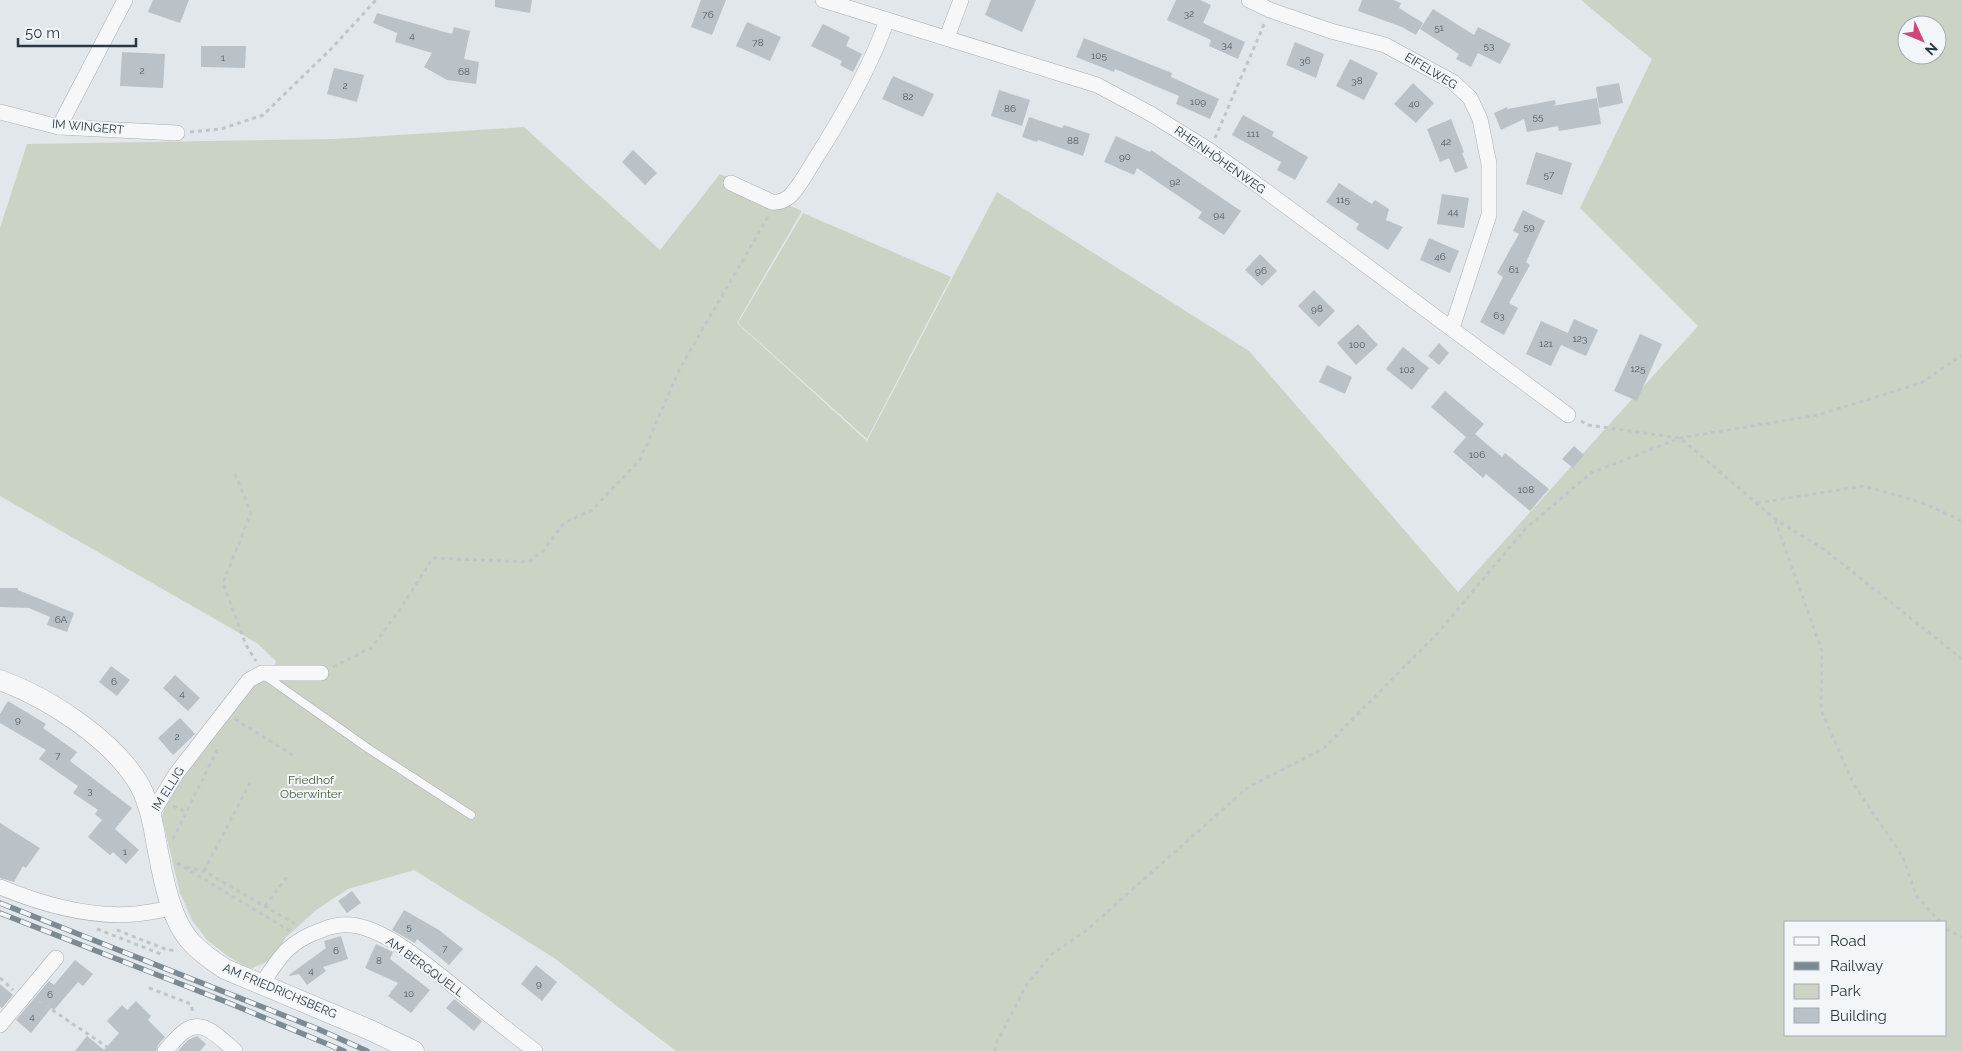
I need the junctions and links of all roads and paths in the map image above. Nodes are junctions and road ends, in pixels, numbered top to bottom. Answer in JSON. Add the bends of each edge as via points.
{"nodes":[{"id":1,"x":125,"y":0,"type":"edge"},
{"id":2,"x":376,"y":0,"type":"edge"},
{"id":3,"x":822,"y":0,"type":"edge"},
{"id":4,"x":961,"y":0,"type":"edge"},
{"id":5,"x":1249,"y":0,"type":"edge"},
{"id":6,"x":1270,"y":10,"type":"junction"},
{"id":7,"x":887,"y":20,"type":"junction"},
{"id":8,"x":947,"y":38,"type":"junction"},
{"id":9,"x":0,"y":112,"type":"edge"},
{"id":10,"x":59,"y":127,"type":"junction"},
{"id":11,"x":177,"y":133,"type":"joint"},
{"id":12,"x":1209,"y":150,"type":"junction"},
{"id":13,"x":731,"y":184,"type":"dead end"},
{"id":14,"x":776,"y":202,"type":"junction"},
{"id":15,"x":1452,"y":328,"type":"junction"},
{"id":16,"x":1962,"y":355,"type":"edge"},
{"id":17,"x":1568,"y":415,"type":"joint"},
{"id":18,"x":1680,"y":438,"type":"junction"},
{"id":19,"x":235,"y":474,"type":"dead end"},
{"id":20,"x":1756,"y":503,"type":"junction"},
{"id":21,"x":1774,"y":519,"type":"junction"},
{"id":22,"x":1962,"y":521,"type":"edge"},
{"id":23,"x":1962,"y":659,"type":"edge"},
{"id":24,"x":262,"y":673,"type":"junction"},
{"id":25,"x":321,"y":674,"type":"joint"},
{"id":26,"x":0,"y":680,"type":"edge"},
{"id":27,"x":229,"y":725,"type":"dead end"},
{"id":28,"x":221,"y":741,"type":"dead end"},
{"id":29,"x":294,"y":756,"type":"dead end"},
{"id":30,"x":251,"y":781,"type":"dead end"},
{"id":31,"x":170,"y":804,"type":"dead end"},
{"id":32,"x":186,"y":812,"type":"junction"},
{"id":33,"x":151,"y":815,"type":"junction"},
{"id":34,"x":471,"y":815,"type":"dead end"},
{"id":35,"x":172,"y":841,"type":"dead end"},
{"id":36,"x":174,"y":856,"type":"dead end"},
{"id":37,"x":183,"y":866,"type":"junction"},
{"id":38,"x":204,"y":871,"type":"junction"},
{"id":39,"x":287,"y":877,"type":"dead end"},
{"id":40,"x":0,"y":887,"type":"edge"},
{"id":41,"x":265,"y":906,"type":"junction"},
{"id":42,"x":173,"y":908,"type":"junction"},
{"id":43,"x":1939,"y":921,"type":"edge"},
{"id":44,"x":298,"y":926,"type":"dead end"},
{"id":45,"x":90,"y":927,"type":"dead end"},
{"id":46,"x":111,"y":927,"type":"dead end"},
{"id":47,"x":1947,"y":930,"type":"edge"},
{"id":48,"x":292,"y":932,"type":"dead end"},
{"id":49,"x":1962,"y":937,"type":"edge"},
{"id":50,"x":162,"y":954,"type":"dead end"},
{"id":51,"x":206,"y":956,"type":"junction"},
{"id":52,"x":56,"y":958,"type":"dead end"},
{"id":53,"x":262,"y":984,"type":"junction"},
{"id":54,"x":150,"y":988,"type":"dead end"},
{"id":55,"x":27,"y":993,"type":"junction"},
{"id":56,"x":0,"y":1025,"type":"edge"},
{"id":57,"x":191,"y":1028,"type":"junction"},
{"id":58,"x":112,"y":1051,"type":"edge"},
{"id":59,"x":165,"y":1051,"type":"edge"},
{"id":60,"x":236,"y":1051,"type":"edge"},
{"id":61,"x":414,"y":1051,"type":"edge"},
{"id":62,"x":536,"y":1051,"type":"edge"},
{"id":63,"x":995,"y":1051,"type":"edge"}],
"edges":[{"from":1,"to":10,"type":"street"},
{"from":2,"to":11,"type":"path","via":[[331,49],[262,115],[221,129]]},
{"from":3,"to":7,"type":"street","name":"RHEINHÖHENWEG"},
{"from":4,"to":8,"type":"street"},
{"from":5,"to":6,"type":"street","name":"EIFELWEG"},
{"from":6,"to":12,"type":"path"},
{"from":6,"to":15,"type":"street","name":"EIFELWEG","via":[[1385,45],[1453,82],[1470,98],[1480,119],[1489,164],[1489,214]]},
{"from":7,"to":8,"type":"street","name":"RHEINHÖHENWEG"},
{"from":7,"to":14,"type":"street","via":[[874,54],[820,152],[790,196]]},
{"from":8,"to":12,"type":"street","name":"RHEINHÖHENWEG","via":[[1097,85]]},
{"from":9,"to":10,"type":"street","name":"IM WINGERT"},
{"from":10,"to":11,"type":"street","name":"IM WINGERT"},
{"from":12,"to":15,"type":"street","name":"RHEINHÖHENWEG"},
{"from":13,"to":14,"type":"street"},
{"from":14,"to":25,"type":"path","via":[[680,368],[640,460],[592,510],[564,523],[543,551],[529,562],[433,558],[371,648]]},
{"from":15,"to":17,"type":"street","name":"RHEINHÖHENWEG"},
{"from":16,"to":18,"type":"path","via":[[1921,383],[1818,415]]},
{"from":17,"to":18,"type":"path","via":[[1588,425]]},
{"from":18,"to":20,"type":"path"},
{"from":18,"to":63,"type":"path","via":[[1591,473],[1526,528],[1436,635],[1324,748],[1247,788],[1087,930],[1052,954],[1027,984]]},
{"from":19,"to":24,"type":"path","via":[[251,513],[223,583],[246,645]]},
{"from":20,"to":21,"type":"path"},
{"from":20,"to":22,"type":"path","via":[[1864,486],[1924,503]]},
{"from":21,"to":23,"type":"path","via":[[1825,550]]},
{"from":21,"to":43,"type":"path","via":[[1822,651],[1820,710],[1854,785],[1903,856],[1916,895]]},
{"from":24,"to":25,"type":"street"},
{"from":24,"to":33,"type":"street","name":"IM ELLIG","via":[[249,680],[176,774]]},
{"from":24,"to":34,"type":"lane","via":[[369,749]]},
{"from":26,"to":33,"type":"street","name":"IM ELLIG","via":[[54,707],[97,738],[127,767],[140,787]]},
{"from":27,"to":29,"type":"path","via":[[233,717]]},
{"from":28,"to":32,"type":"path"},
{"from":30,"to":38,"type":"path"},
{"from":31,"to":32,"type":"path"},
{"from":32,"to":35,"type":"path"},
{"from":33,"to":42,"type":"street","name":"AM FRIEDRICHSBERG","via":[[164,881]]},
{"from":36,"to":37,"type":"path","via":[[175,862]]},
{"from":37,"to":38,"type":"path"},
{"from":37,"to":48,"type":"path"},
{"from":38,"to":41,"type":"path"},
{"from":39,"to":41,"type":"path"},
{"from":40,"to":42,"type":"street","via":[[64,908],[103,914],[134,914]]},
{"from":41,"to":44,"type":"path"},
{"from":42,"to":51,"type":"street","name":"AM FRIEDRICHSBERG","via":[[190,942]]},
{"from":45,"to":50,"type":"path"},
{"from":46,"to":51,"type":"path","via":[[165,949]]},
{"from":47,"to":49,"type":"path"},
{"from":51,"to":53,"type":"street","name":"AM FRIEDRICHSBERG","via":[[225,969]]},
{"from":52,"to":55,"type":"street"},
{"from":53,"to":61,"type":"street","name":"AM FRIEDRICHSBERG"},
{"from":53,"to":62,"type":"street","name":"AM BERGQUELL","via":[[292,944],[310,934],[331,926],[370,929],[424,964]]},
{"from":54,"to":57,"type":"path","via":[[190,1004]]},
{"from":55,"to":56,"type":"street"},
{"from":55,"to":58,"type":"path"},
{"from":57,"to":59,"type":"street"},
{"from":57,"to":60,"type":"street","via":[[207,1028]]}]}
